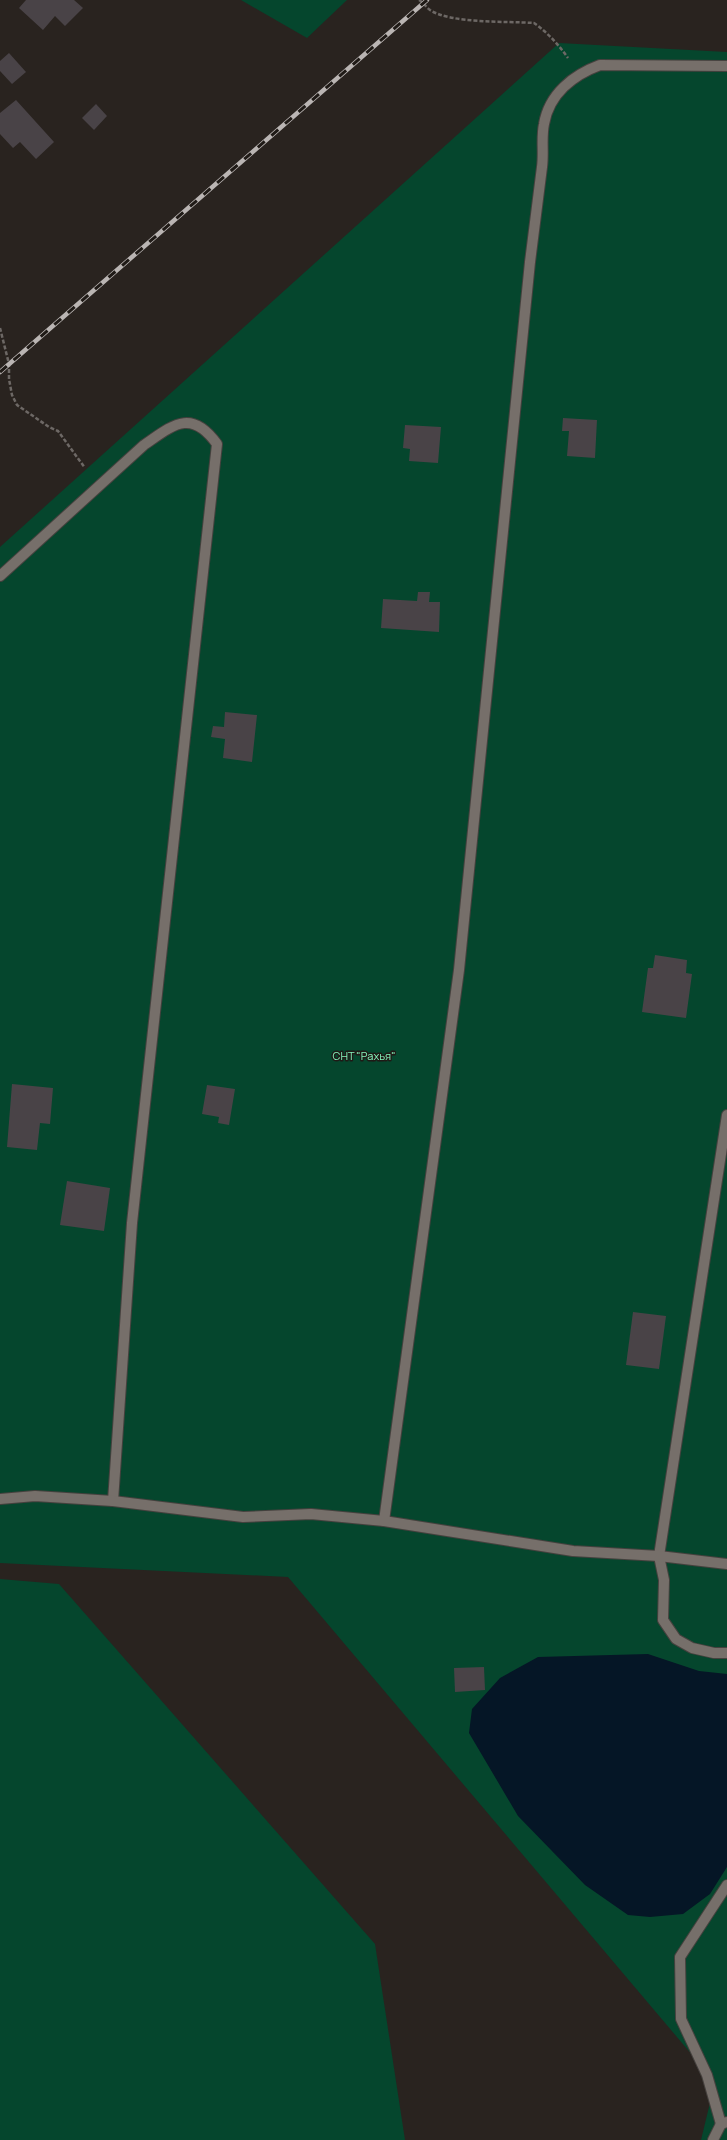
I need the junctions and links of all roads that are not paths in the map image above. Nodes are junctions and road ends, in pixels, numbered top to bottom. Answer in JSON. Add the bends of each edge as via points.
{"nodes":[{"id":1,"x":727,"y":66,"type":"edge"},
{"id":2,"x":0,"y":576,"type":"edge"},
{"id":3,"x":727,"y":1115,"type":"edge"},
{"id":4,"x":0,"y":1499,"type":"edge"},
{"id":5,"x":113,"y":1501,"type":"junction"},
{"id":6,"x":384,"y":1521,"type":"junction"},
{"id":7,"x":660,"y":1556,"type":"junction"},
{"id":8,"x":727,"y":1564,"type":"edge"},
{"id":9,"x":727,"y":1654,"type":"edge"},
{"id":10,"x":727,"y":1885,"type":"edge"},
{"id":11,"x":724,"y":2123,"type":"edge"},
{"id":12,"x":713,"y":2140,"type":"edge"}],
"edges":[{"from":1,"to":6,"type":"street","via":[[618,63],[600,65],[570,80],[558,92],[544,124],[543,162],[530,262],[459,970]]},
{"from":2,"to":5,"type":"street","via":[[144,445],[168,428],[183,423],[198,424],[217,444],[132,1223]]},
{"from":3,"to":7,"type":"street"},
{"from":4,"to":5,"type":"street","via":[[35,1496]]},
{"from":5,"to":6,"type":"street","via":[[243,1517],[311,1514]]},
{"from":6,"to":7,"type":"street","via":[[573,1551]]},
{"from":7,"to":8,"type":"street"},
{"from":7,"to":9,"type":"street","via":[[664,1580],[663,1620],[676,1639],[692,1648]]},
{"from":10,"to":11,"type":"street","via":[[680,1957],[681,2019],[707,2075]]},
{"from":11,"to":12,"type":"street"}]}
